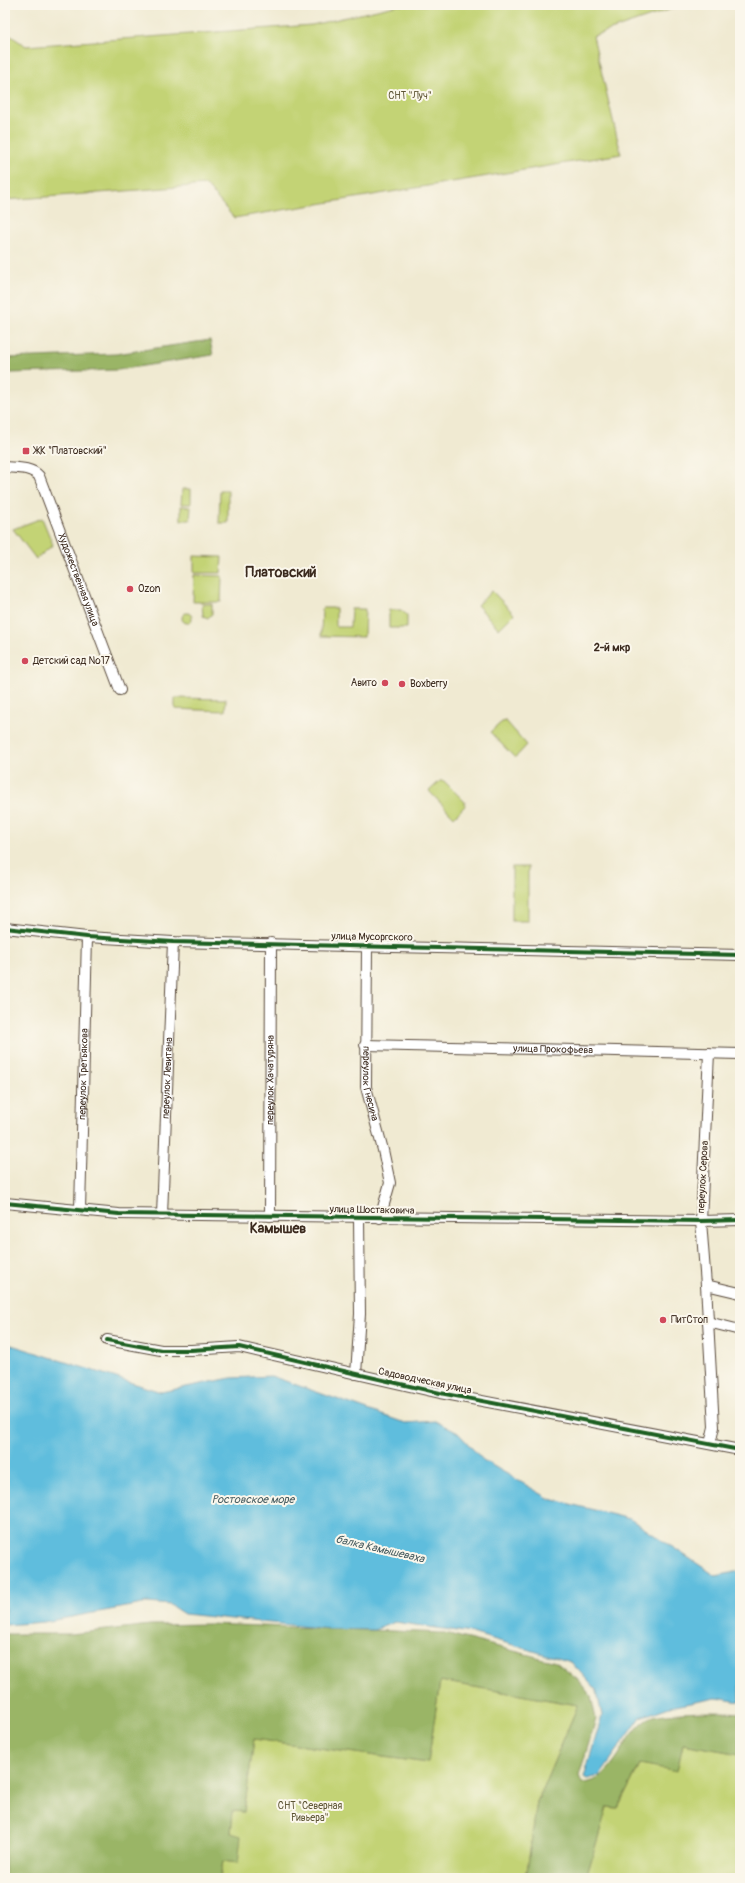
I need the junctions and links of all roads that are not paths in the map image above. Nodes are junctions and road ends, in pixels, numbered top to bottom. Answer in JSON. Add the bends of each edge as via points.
{"nodes":[{"id":1,"x":5,"y":467,"type":"edge"},
{"id":2,"x":120,"y":690,"type":"dead end"},
{"id":3,"x":5,"y":928,"type":"edge"},
{"id":4,"x":5,"y":933,"type":"edge"},
{"id":5,"x":87,"y":938,"type":"junction"},
{"id":6,"x":173,"y":942,"type":"junction"},
{"id":7,"x":270,"y":943,"type":"junction"},
{"id":8,"x":367,"y":945,"type":"junction"},
{"id":9,"x":740,"y":955,"type":"edge"},
{"id":10,"x":365,"y":1045,"type":"junction"},
{"id":11,"x":708,"y":1053,"type":"junction"},
{"id":12,"x":740,"y":1054,"type":"edge"},
{"id":13,"x":5,"y":1203,"type":"edge"},
{"id":14,"x":80,"y":1210,"type":"junction"},
{"id":15,"x":162,"y":1215,"type":"junction"},
{"id":16,"x":270,"y":1216,"type":"junction"},
{"id":17,"x":359,"y":1218,"type":"junction"},
{"id":18,"x":380,"y":1218,"type":"junction"},
{"id":19,"x":740,"y":1220,"type":"edge"},
{"id":20,"x":701,"y":1221,"type":"junction"},
{"id":21,"x":706,"y":1285,"type":"junction"},
{"id":22,"x":740,"y":1292,"type":"edge"},
{"id":23,"x":708,"y":1322,"type":"junction"},
{"id":24,"x":740,"y":1330,"type":"edge"},
{"id":25,"x":107,"y":1340,"type":"dead end"},
{"id":26,"x":356,"y":1374,"type":"junction"},
{"id":27,"x":710,"y":1444,"type":"junction"},
{"id":28,"x":740,"y":1450,"type":"edge"}],
"edges":[{"from":1,"to":2,"type":"street","name":"Художественная улица","via":[[35,472],[44,488]]},
{"from":3,"to":4,"type":"street"},
{"from":3,"to":5,"type":"street","name":"улица Мусоргского"},
{"from":5,"to":6,"type":"street","name":"улица Мусоргского"},
{"from":5,"to":14,"type":"street","name":"переулок Третьякова"},
{"from":6,"to":7,"type":"street","name":"улица Мусоргского"},
{"from":6,"to":15,"type":"street","name":"переулок Левитана"},
{"from":7,"to":8,"type":"street","name":"улица Мусоргского"},
{"from":7,"to":16,"type":"street","name":"переулок Хачатуряна"},
{"from":8,"to":9,"type":"street","name":"улица Мусоргского"},
{"from":8,"to":10,"type":"street","name":"переулок Гнесина"},
{"from":10,"to":11,"type":"street","name":"улица Прокофьева"},
{"from":10,"to":18,"type":"street","name":"переулок Гнесина","via":[[366,1087],[390,1183]]},
{"from":11,"to":12,"type":"street","name":"улица Прокофьева"},
{"from":11,"to":20,"type":"street","name":"переулок Серова"},
{"from":13,"to":14,"type":"street","name":"улица Шостаковича"},
{"from":14,"to":15,"type":"street","name":"улица Шостаковича"},
{"from":15,"to":16,"type":"street","name":"улица Шостаковича"},
{"from":16,"to":17,"type":"street","name":"улица Шостаковича"},
{"from":17,"to":18,"type":"street","name":"улица Шостаковича"},
{"from":17,"to":26,"type":"street","via":[[360,1314]]},
{"from":18,"to":20,"type":"street","name":"улица Шостаковича"},
{"from":19,"to":20,"type":"street","name":"улица Шостаковича"},
{"from":20,"to":21,"type":"street","name":"переулок Серова"},
{"from":21,"to":22,"type":"street"},
{"from":21,"to":23,"type":"street","name":"переулок Серова"},
{"from":23,"to":24,"type":"street"},
{"from":23,"to":27,"type":"street","name":"переулок Серова","via":[[714,1427]]},
{"from":25,"to":26,"type":"street","name":"Садоводческая улица","via":[[161,1350],[239,1347]]},
{"from":26,"to":27,"type":"street","name":"Садоводческая улица","via":[[440,1393]]},
{"from":27,"to":28,"type":"street","name":"Садоводческая улица"}]}
